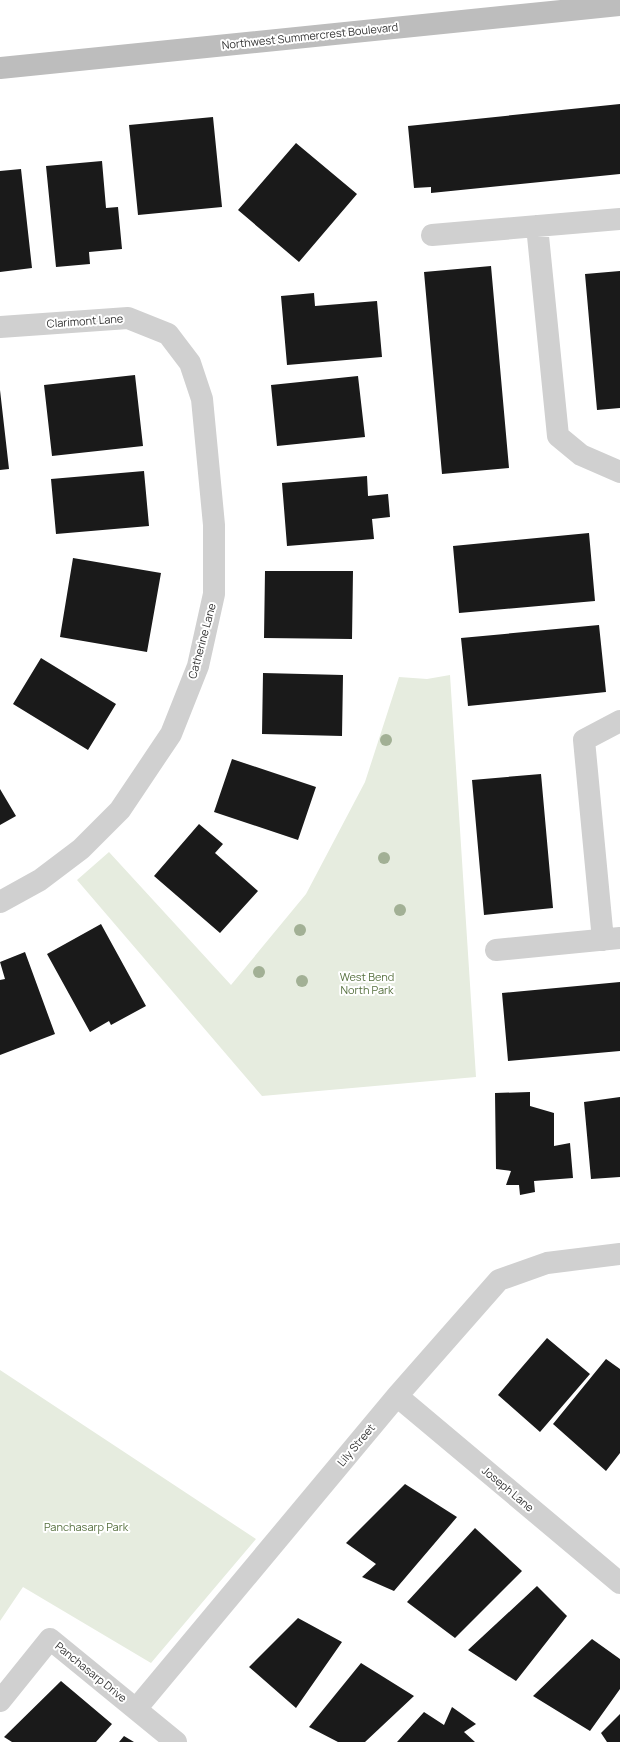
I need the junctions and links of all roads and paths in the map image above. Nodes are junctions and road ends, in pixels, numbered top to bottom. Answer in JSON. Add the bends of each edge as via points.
{"nodes":[{"id":1,"x":620,"y":5,"type":"edge"},
{"id":2,"x":0,"y":68,"type":"edge"},
{"id":3,"x":620,"y":219,"type":"edge"},
{"id":4,"x":538,"y":226,"type":"junction"},
{"id":5,"x":432,"y":235,"type":"dead end"},
{"id":6,"x":0,"y":327,"type":"edge"},
{"id":7,"x":168,"y":334,"type":"joint"},
{"id":8,"x":620,"y":472,"type":"edge"},
{"id":9,"x":620,"y":721,"type":"edge"},
{"id":10,"x":0,"y":902,"type":"edge"},
{"id":11,"x":611,"y":939,"type":"edge"},
{"id":12,"x":496,"y":950,"type":"dead end"},
{"id":13,"x":620,"y":1254,"type":"edge"},
{"id":14,"x":397,"y":1396,"type":"junction"},
{"id":15,"x":620,"y":1583,"type":"edge"},
{"id":16,"x":0,"y":1701,"type":"edge"},
{"id":17,"x":136,"y":1709,"type":"junction"},
{"id":18,"x":176,"y":1742,"type":"edge"}],
"edges":[{"from":1,"to":2,"type":"street","name":"Northwest Summercrest Boulevard"},
{"from":3,"to":4,"type":"street"},
{"from":4,"to":5,"type":"street"},
{"from":4,"to":8,"type":"street","via":[[558,436],[581,455]]},
{"from":6,"to":7,"type":"street","name":"Clarimont Lane","via":[[128,318]]},
{"from":7,"to":10,"type":"street","name":"Catherine Lane","via":[[190,362],[202,399],[214,525],[214,594],[198,666],[170,734],[120,810],[81,849],[40,880]]},
{"from":9,"to":11,"type":"street","via":[[584,740]]},
{"from":11,"to":12,"type":"street"},
{"from":13,"to":14,"type":"street","name":"Lily Street","via":[[547,1263],[499,1280]]},
{"from":14,"to":15,"type":"street","name":"Joseph Lane"},
{"from":14,"to":17,"type":"street","name":"Lily Street"},
{"from":16,"to":17,"type":"street","name":"Panchasarp Drive","via":[[50,1638]]},
{"from":17,"to":18,"type":"street","name":"Panchasarp Drive"}]}
